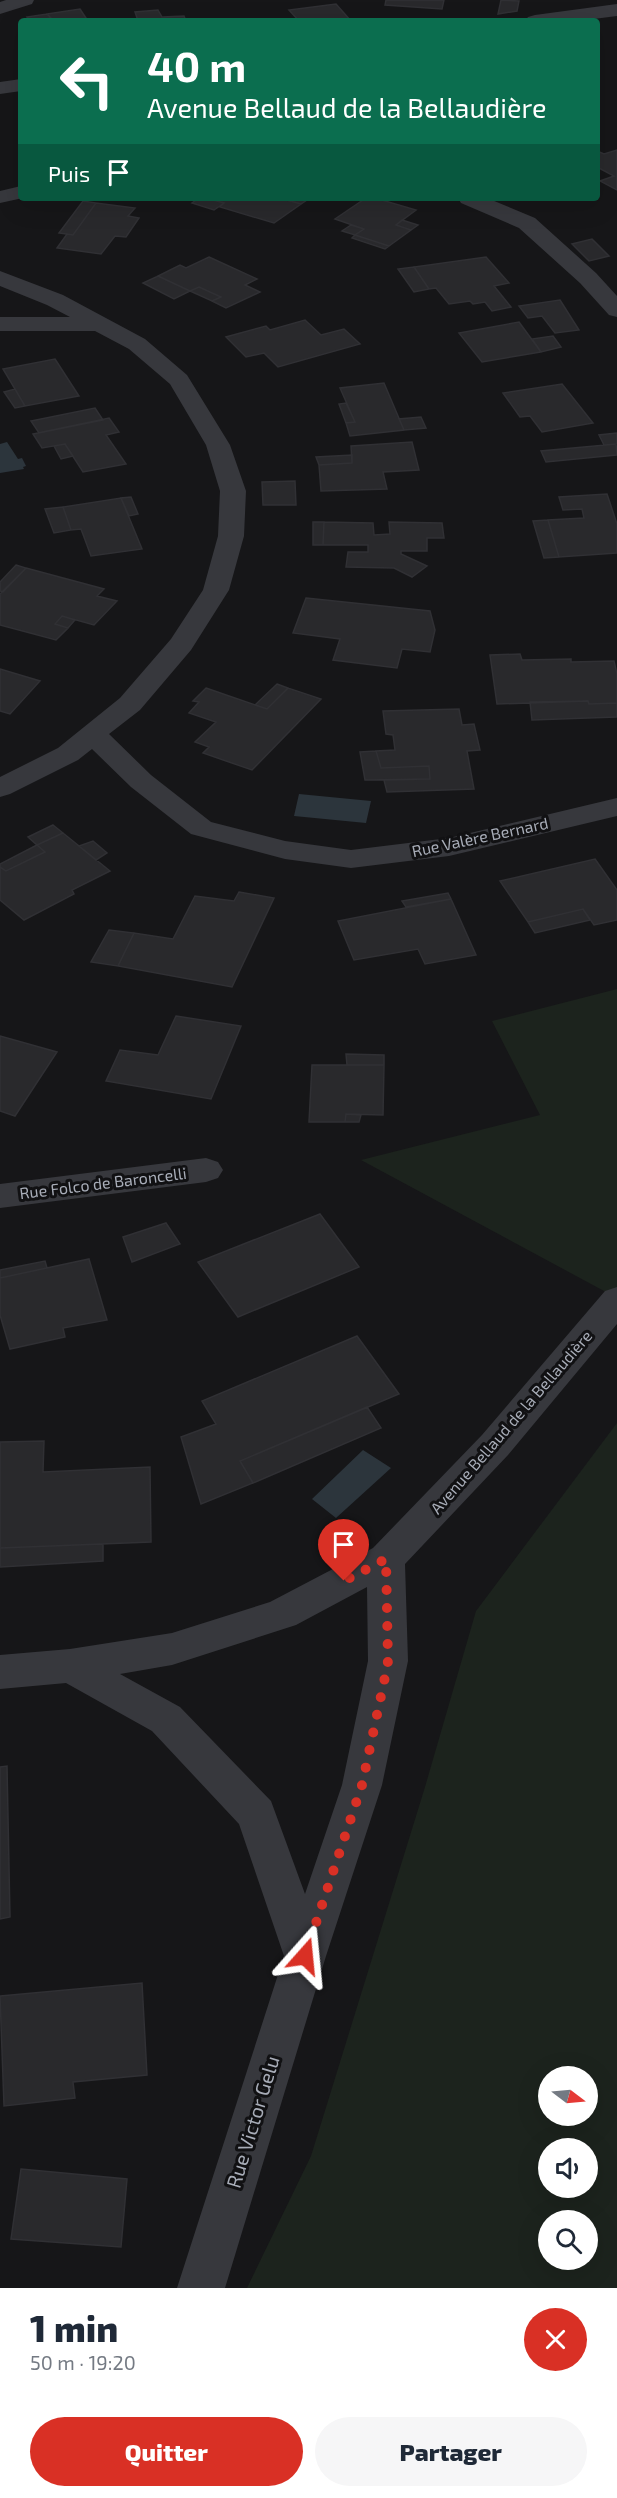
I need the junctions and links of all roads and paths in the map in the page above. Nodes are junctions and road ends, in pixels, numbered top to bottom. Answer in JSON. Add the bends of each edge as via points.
{"nodes":[{"id":1,"x":26,"y":0,"type":"edge"},
{"id":2,"x":0,"y":8,"type":"edge"},
{"id":3,"x":617,"y":10,"type":"edge"},
{"id":4,"x":557,"y":18,"type":"edge"},
{"id":5,"x":18,"y":85,"type":"edge"},
{"id":6,"x":0,"y":88,"type":"edge"},
{"id":7,"x":18,"y":193,"type":"edge"},
{"id":8,"x":0,"y":197,"type":"edge"},
{"id":9,"x":476,"y":201,"type":"edge"},
{"id":10,"x":0,"y":278,"type":"edge"},
{"id":11,"x":617,"y":310,"type":"edge"},
{"id":12,"x":0,"y":324,"type":"edge"},
{"id":13,"x":98,"y":324,"type":"junction"},
{"id":14,"x":93,"y":734,"type":"junction"},
{"id":15,"x":0,"y":788,"type":"edge"},
{"id":16,"x":617,"y":807,"type":"edge"},
{"id":17,"x":206,"y":1170,"type":"dead end"},
{"id":18,"x":0,"y":1196,"type":"edge"},
{"id":19,"x":617,"y":1300,"type":"edge"},
{"id":20,"x":386,"y":1559,"type":"junction"},
{"id":21,"x":70,"y":1666,"type":"junction"},
{"id":22,"x":0,"y":1672,"type":"edge"},
{"id":23,"x":305,"y":1956,"type":"junction"},
{"id":24,"x":201,"y":2288,"type":"edge"}],
"edges":[{"from":1,"to":2,"type":"street"},
{"from":3,"to":4,"type":"street"},
{"from":5,"to":6,"type":"street"},
{"from":7,"to":8,"type":"street"},
{"from":9,"to":11,"type":"street","via":[[527,223]]},
{"from":10,"to":13,"type":"street","via":[[55,300]]},
{"from":12,"to":13,"type":"street"},
{"from":13,"to":14,"type":"street","via":[[137,344],[179,380],[218,445],[233,491],[231,536],[216,590],[181,644],[130,704]]},
{"from":14,"to":15,"type":"street","via":[[68,754]]},
{"from":14,"to":16,"type":"street","name":"Rue Valère Bernard","via":[[141,781],[201,828],[285,850],[351,860],[449,847]]},
{"from":17,"to":18,"type":"street","name":"Rue Folco de Baroncelli"},
{"from":19,"to":20,"type":"street","name":"Avenue Bellaud de la Bellaudière","via":[[495,1445]]},
{"from":20,"to":21,"type":"street","name":"Avenue Bellaud de la Bellaudière","via":[[282,1614],[172,1649]]},
{"from":20,"to":23,"type":"street","name":"Rue Victor Gelu","via":[[386,1672],[362,1785]]},
{"from":21,"to":22,"type":"street","name":"Avenue Bellaud de la Bellaudière"},
{"from":21,"to":23,"type":"street","via":[[166,1719],[256,1814]]},
{"from":23,"to":24,"type":"street","name":"Rue Victor Gelu"}]}
